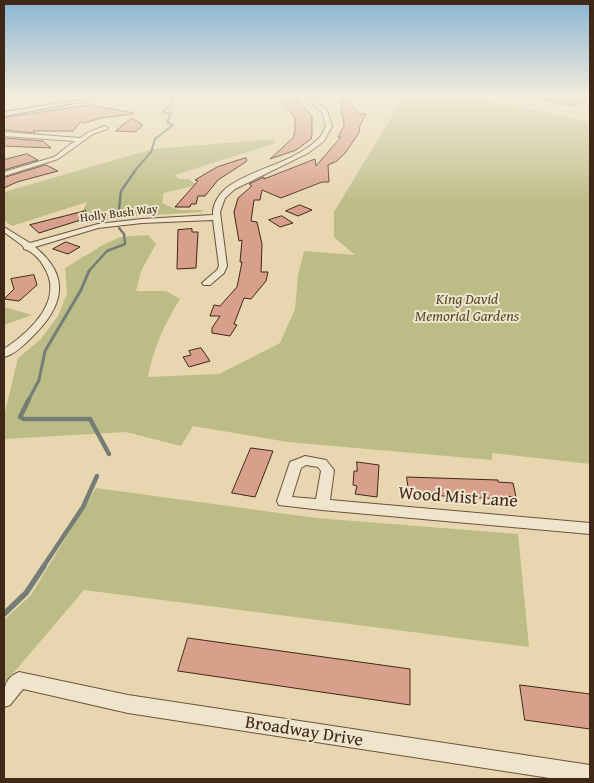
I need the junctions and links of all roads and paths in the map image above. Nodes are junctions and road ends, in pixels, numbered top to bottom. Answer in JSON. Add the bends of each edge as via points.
{"nodes":[{"id":1,"x":93,"y":133,"type":"edge"},
{"id":2,"x":325,"y":133,"type":"edge"},
{"id":3,"x":4,"y":134,"type":"edge"},
{"id":4,"x":82,"y":140,"type":"junction"},
{"id":5,"x":4,"y":174,"type":"edge"},
{"id":6,"x":217,"y":216,"type":"junction"},
{"id":7,"x":4,"y":230,"type":"edge"},
{"id":8,"x":28,"y":247,"type":"junction"},
{"id":9,"x":208,"y":283,"type":"dead end"},
{"id":10,"x":4,"y":354,"type":"edge"},
{"id":11,"x":322,"y":505,"type":"dead end"},
{"id":12,"x":590,"y":529,"type":"edge"},
{"id":13,"x":4,"y":699,"type":"edge"},
{"id":14,"x":590,"y":775,"type":"edge"}],
"edges":[{"from":1,"to":4,"type":"street"},
{"from":2,"to":6,"type":"street","via":[[314,147],[298,157],[230,188],[220,199]]},
{"from":3,"to":4,"type":"street"},
{"from":4,"to":5,"type":"street","via":[[56,158]]},
{"from":6,"to":8,"type":"street","name":"Holly Bush Way","via":[[96,226]]},
{"from":6,"to":9,"type":"street","via":[[223,266]]},
{"from":7,"to":8,"type":"street"},
{"from":8,"to":10,"type":"street","via":[[52,270],[56,288],[54,298],[44,318]]},
{"from":11,"to":12,"type":"street","name":"Wood Mist Lane"},
{"from":13,"to":14,"type":"street","name":"Broadway Drive","via":[[20,680],[128,704]]}]}
